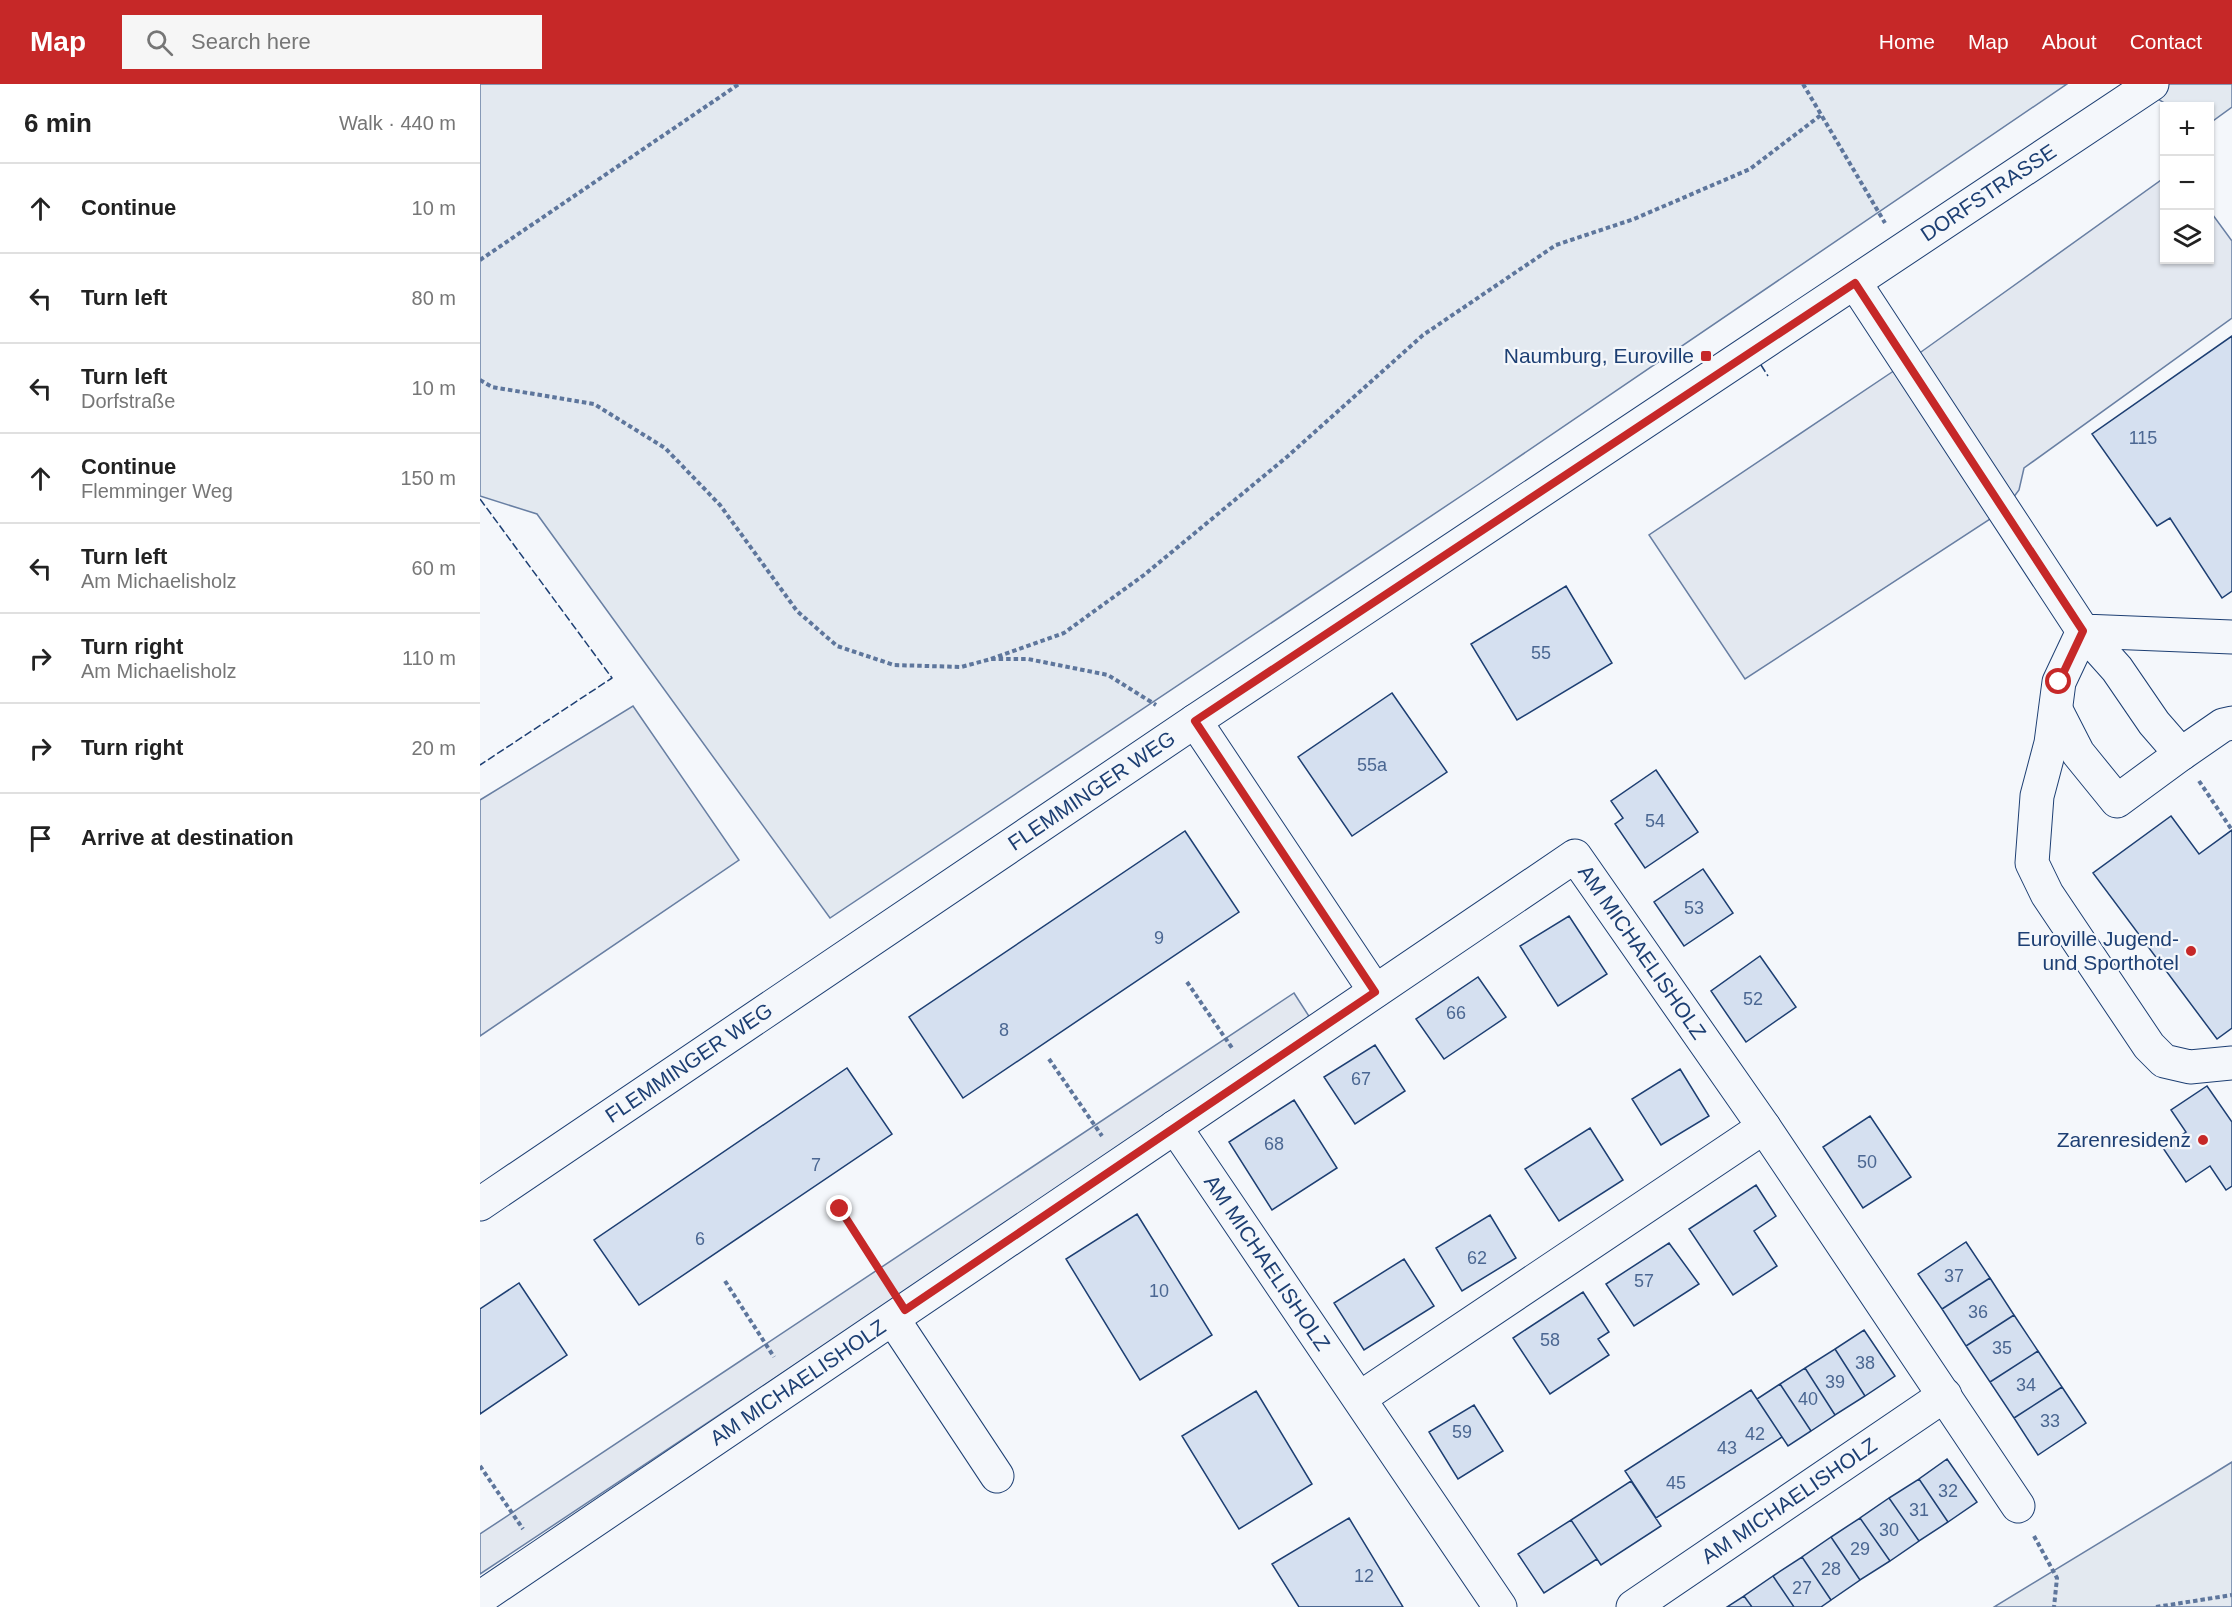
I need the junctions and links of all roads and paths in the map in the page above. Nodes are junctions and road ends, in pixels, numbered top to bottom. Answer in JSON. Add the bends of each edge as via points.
{"nodes":[{"id":1,"x":739,"y":84,"type":"edge"},
{"id":2,"x":1803,"y":84,"type":"edge"},
{"id":3,"x":2152,"y":84,"type":"edge"},
{"id":4,"x":1821,"y":115,"type":"junction"},
{"id":5,"x":1888,"y":228,"type":"dead end"},
{"id":6,"x":480,"y":260,"type":"edge"},
{"id":7,"x":1855,"y":283,"type":"junction"},
{"id":8,"x":1826,"y":302,"type":"joint"},
{"id":9,"x":480,"y":380,"type":"edge"},
{"id":10,"x":2083,"y":631,"type":"junction"},
{"id":11,"x":2232,"y":636,"type":"edge"},
{"id":12,"x":991,"y":659,"type":"junction"},
{"id":13,"x":2055,"y":710,"type":"junction"},
{"id":14,"x":1180,"y":716,"type":"junction"},
{"id":15,"x":2232,"y":723,"type":"edge"},
{"id":16,"x":2181,"y":754,"type":"junction"},
{"id":17,"x":2232,"y":830,"type":"edge"},
{"id":18,"x":1187,"y":982,"type":"dead end"},
{"id":19,"x":1375,"y":992,"type":"junction"},
{"id":20,"x":1049,"y":1059,"type":"dead end"},
{"id":21,"x":2232,"y":1063,"type":"edge"},
{"id":22,"x":1251,"y":1076,"type":"junction"},
{"id":23,"x":1175,"y":1127,"type":"junction"},
{"id":24,"x":1764,"y":1127,"type":"junction"},
{"id":25,"x":1121,"y":1163,"type":"junction"},
{"id":26,"x":480,"y":1204,"type":"edge"},
{"id":27,"x":840,"y":1209,"type":"dead end"},
{"id":28,"x":725,"y":1281,"type":"dead end"},
{"id":29,"x":899,"y":1314,"type":"junction"},
{"id":30,"x":792,"y":1386,"type":"junction"},
{"id":31,"x":1945,"y":1395,"type":"junction"},
{"id":32,"x":1360,"y":1398,"type":"junction"},
{"id":33,"x":480,"y":1466,"type":"edge"},
{"id":34,"x":997,"y":1476,"type":"dead end"},
{"id":35,"x":2018,"y":1506,"type":"joint"},
{"id":36,"x":543,"y":1557,"type":"junction"},
{"id":37,"x":2232,"y":1595,"type":"edge"},
{"id":38,"x":480,"y":1598,"type":"edge"},
{"id":39,"x":1500,"y":1607,"type":"edge"},
{"id":40,"x":1633,"y":1607,"type":"edge"},
{"id":41,"x":2054,"y":1607,"type":"edge"},
{"id":42,"x":2156,"y":1607,"type":"edge"}],
"edges":[{"from":1,"to":6,"type":"path"},
{"from":2,"to":4,"type":"path"},
{"from":3,"to":7,"type":"street","name":"DORFSTRASSE"},
{"from":4,"to":5,"type":"path"},
{"from":4,"to":12,"type":"path","via":[[1750,169],[1634,219],[1556,244],[1424,335],[1288,456],[1136,581],[1064,633]]},
{"from":7,"to":8,"type":"street","name":"DORFSTRASSE"},
{"from":7,"to":10,"type":"street"},
{"from":8,"to":14,"type":"street","name":"FLEMMINGER WEG"},
{"from":9,"to":12,"type":"path","via":[[492,387],[594,404],[665,448],[720,504],[797,611],[837,646],[894,665],[961,667]]},
{"from":10,"to":11,"type":"street"},
{"from":10,"to":13,"type":"street","via":[[2059,682]]},
{"from":10,"to":16,"type":"street"},
{"from":12,"to":14,"type":"path","via":[[1028,659],[1108,675]]},
{"from":13,"to":16,"type":"street","via":[[2078,753],[2117,801]]},
{"from":13,"to":21,"type":"street","via":[[2037,796],[2032,863],[2047,894],[2149,1046],[2164,1061],[2190,1067]]},
{"from":14,"to":19,"type":"street"},
{"from":14,"to":26,"type":"street","name":"FLEMMINGER WEG"},
{"from":15,"to":16,"type":"street"},
{"from":16,"to":17,"type":"path"},
{"from":18,"to":22,"type":"path"},
{"from":19,"to":22,"type":"street","name":"AM MICHAELISHOLZ"},
{"from":19,"to":24,"type":"street","name":"AM MICHAELISHOLZ","via":[[1575,856]]},
{"from":20,"to":25,"type":"path"},
{"from":22,"to":23,"type":"street","name":"AM MICHAELISHOLZ"},
{"from":23,"to":25,"type":"street","name":"AM MICHAELISHOLZ"},
{"from":23,"to":32,"type":"street","name":"AM MICHAELISHOLZ"},
{"from":24,"to":31,"type":"street","name":"AM MICHAELISHOLZ"},
{"from":24,"to":32,"type":"street"},
{"from":25,"to":29,"type":"street","name":"AM MICHAELISHOLZ"},
{"from":27,"to":29,"type":"path"},
{"from":28,"to":30,"type":"path"},
{"from":29,"to":30,"type":"street","name":"AM MICHAELISHOLZ"},
{"from":29,"to":34,"type":"street"},
{"from":30,"to":36,"type":"street","name":"AM MICHAELISHOLZ"},
{"from":31,"to":35,"type":"street","name":"AM MICHAELISHOLZ"},
{"from":31,"to":40,"type":"street","name":"AM MICHAELISHOLZ"},
{"from":32,"to":39,"type":"street","name":"AM MICHAELISHOLZ"},
{"from":33,"to":36,"type":"path"},
{"from":35,"to":41,"type":"path","via":[[2057,1578]]},
{"from":36,"to":38,"type":"street","name":"AM MICHAELISHOLZ"},
{"from":37,"to":42,"type":"path"}]}
